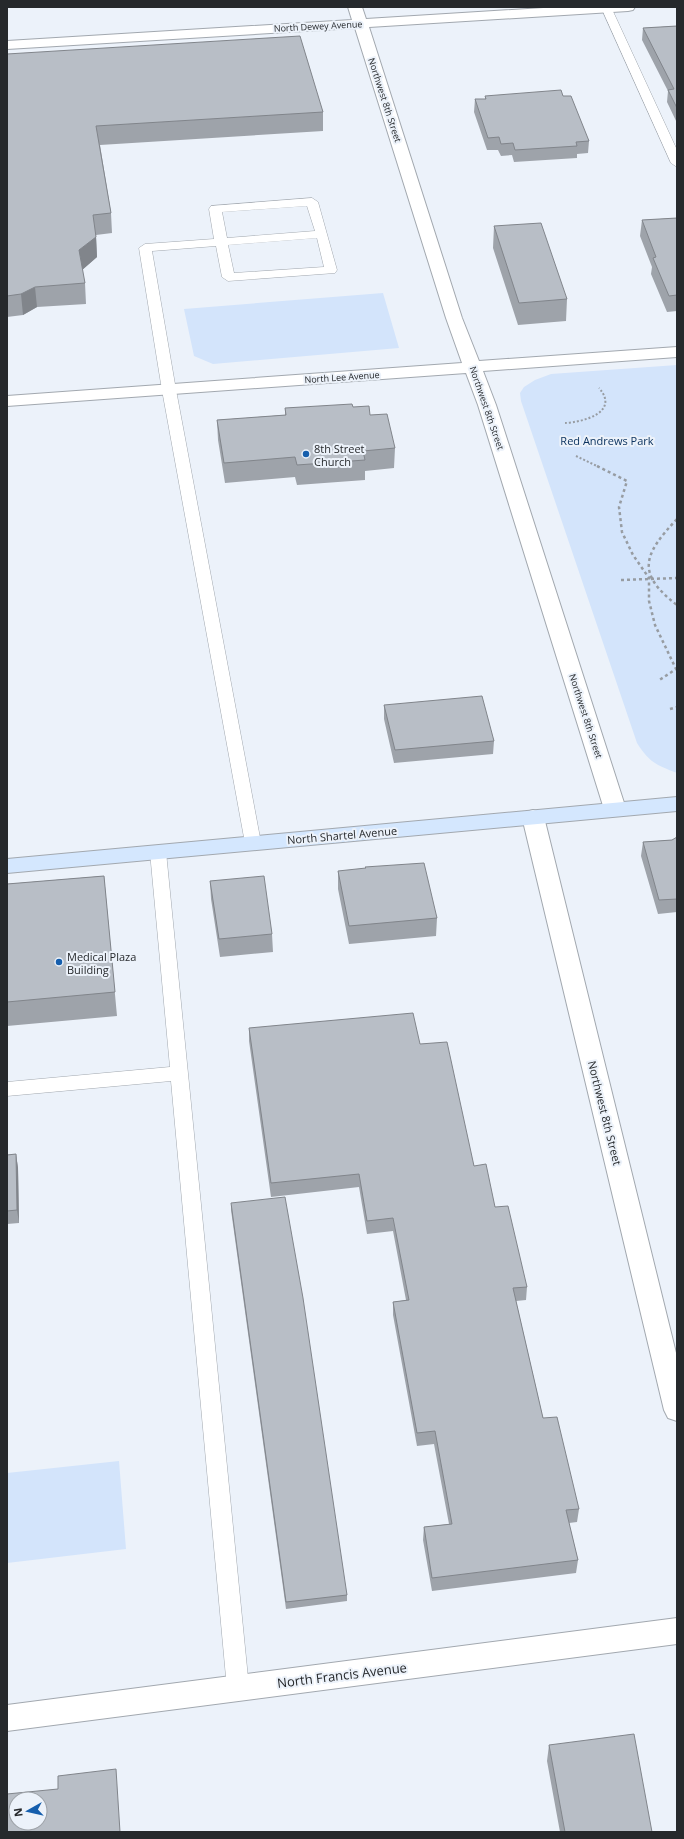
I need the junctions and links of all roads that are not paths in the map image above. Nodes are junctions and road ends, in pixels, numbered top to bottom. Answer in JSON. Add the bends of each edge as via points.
{"nodes":[{"id":1,"x":355,"y":7,"type":"edge"},
{"id":2,"x":628,"y":7,"type":"edge"},
{"id":3,"x":606,"y":8,"type":"edge"},
{"id":4,"x":360,"y":24,"type":"junction"},
{"id":5,"x":7,"y":45,"type":"edge"},
{"id":6,"x":677,"y":163,"type":"edge"},
{"id":7,"x":322,"y":234,"type":"junction"},
{"id":8,"x":221,"y":242,"type":"junction"},
{"id":9,"x":677,"y":352,"type":"edge"},
{"id":10,"x":473,"y":368,"type":"junction"},
{"id":11,"x":169,"y":390,"type":"junction"},
{"id":12,"x":7,"y":402,"type":"edge"},
{"id":13,"x":677,"y":804,"type":"edge"},
{"id":14,"x":615,"y":809,"type":"junction"},
{"id":15,"x":533,"y":817,"type":"junction"},
{"id":16,"x":253,"y":843,"type":"junction"},
{"id":17,"x":158,"y":852,"type":"junction"},
{"id":18,"x":7,"y":866,"type":"edge"},
{"id":19,"x":180,"y":1073,"type":"junction"},
{"id":20,"x":7,"y":1089,"type":"edge"},
{"id":21,"x":677,"y":1410,"type":"edge"},
{"id":22,"x":677,"y":1631,"type":"edge"},
{"id":23,"x":238,"y":1688,"type":"junction"},
{"id":24,"x":7,"y":1718,"type":"edge"}],
"edges":[{"from":1,"to":4,"type":"street","name":"Northwest 8th Street"},
{"from":2,"to":3,"type":"street","name":"North Dewey Avenue"},
{"from":3,"to":4,"type":"street","name":"North Dewey Avenue"},
{"from":3,"to":6,"type":"lane"},
{"from":4,"to":5,"type":"street","name":"North Dewey Avenue"},
{"from":4,"to":10,"type":"street","name":"Northwest 8th Street","via":[[454,318]]},
{"from":7,"to":8,"type":"lane"},
{"from":7,"to":8,"type":"lane","via":[[312,202],[215,209]]},
{"from":7,"to":8,"type":"lane","via":[[331,270],[228,277]]},
{"from":8,"to":11,"type":"lane","via":[[145,248]]},
{"from":9,"to":10,"type":"street","name":"North Lee Avenue"},
{"from":10,"to":11,"type":"street","name":"North Lee Avenue"},
{"from":10,"to":14,"type":"street","name":"Northwest 8th Street"},
{"from":11,"to":12,"type":"street","name":"North Lee Avenue"},
{"from":11,"to":16,"type":"lane"},
{"from":13,"to":14,"type":"street","name":"North Shartel Avenue"},
{"from":14,"to":15,"type":"street","name":"North Shartel Avenue"},
{"from":15,"to":16,"type":"street","name":"North Shartel Avenue"},
{"from":15,"to":21,"type":"street","name":"Northwest 8th Street"},
{"from":16,"to":17,"type":"street","name":"North Shartel Avenue"},
{"from":17,"to":18,"type":"street","name":"North Shartel Avenue"},
{"from":17,"to":19,"type":"lane"},
{"from":19,"to":20,"type":"lane"},
{"from":19,"to":23,"type":"lane"},
{"from":22,"to":23,"type":"street","name":"North Francis Avenue"},
{"from":23,"to":24,"type":"street","name":"North Francis Avenue"}]}
